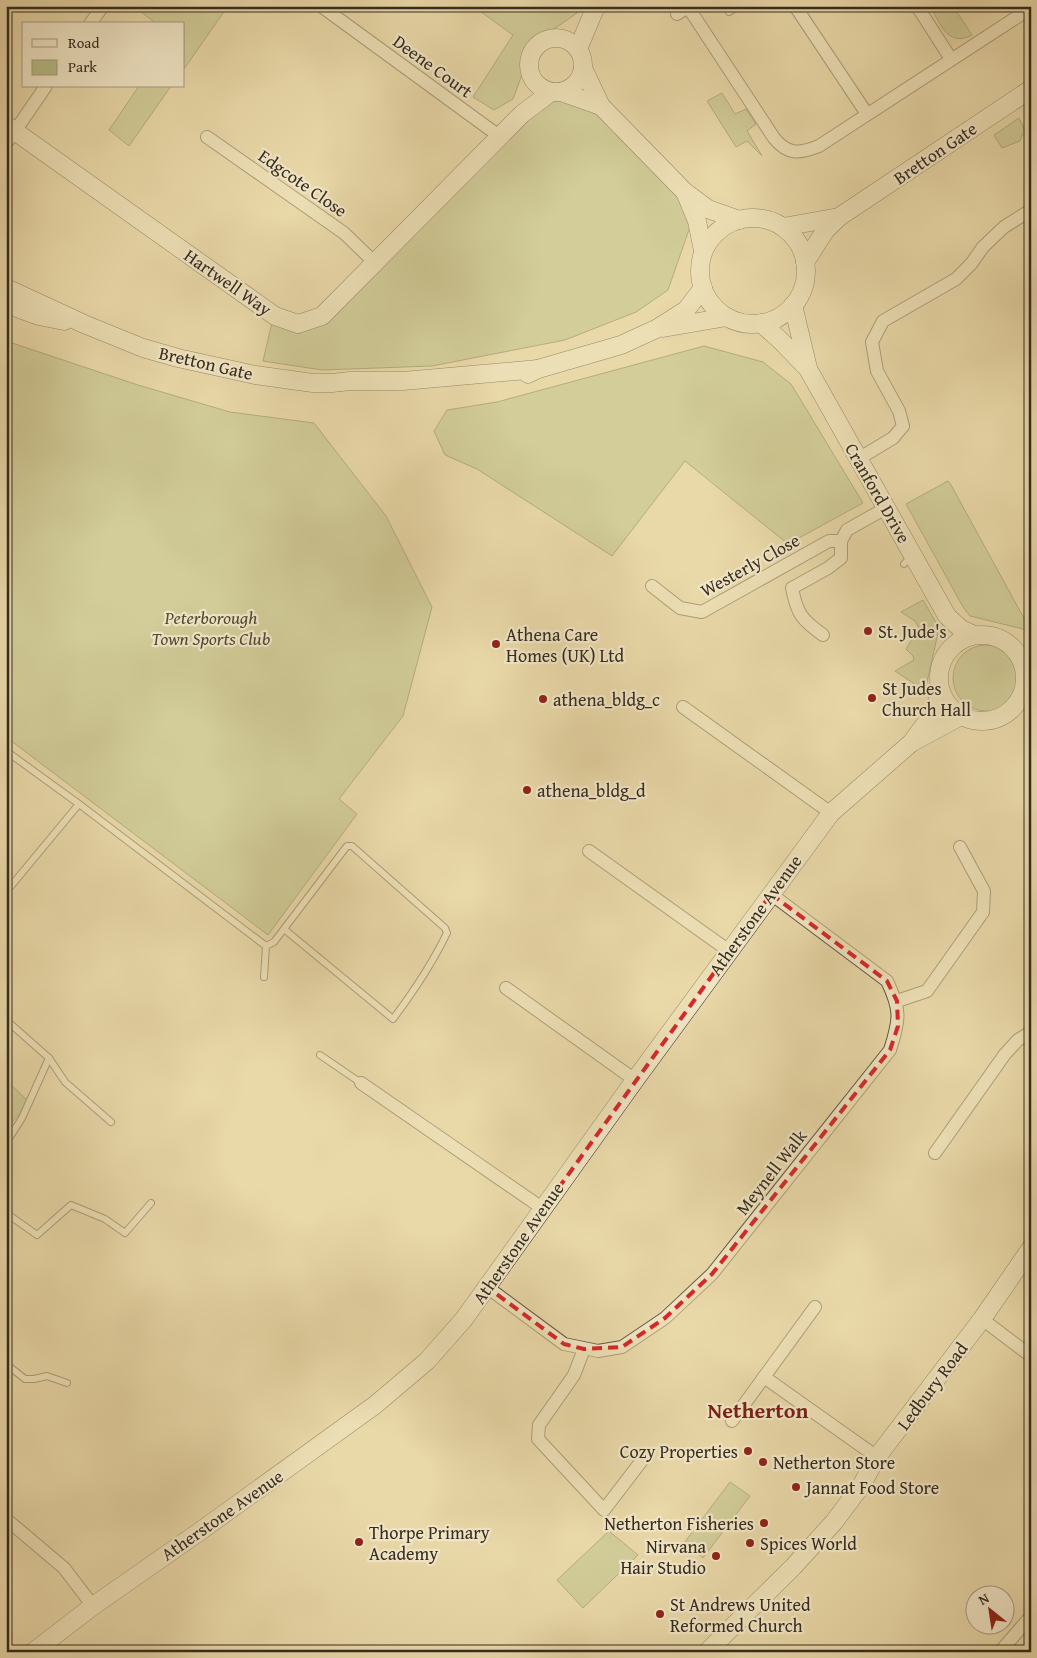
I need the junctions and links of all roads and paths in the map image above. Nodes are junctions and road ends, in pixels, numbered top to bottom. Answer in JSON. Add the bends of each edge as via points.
{"nodes":[{"id":1,"x":103,"y":6,"type":"edge"},
{"id":2,"x":321,"y":6,"type":"edge"},
{"id":3,"x":739,"y":6,"type":"edge"},
{"id":4,"x":795,"y":6,"type":"edge"},
{"id":5,"x":917,"y":6,"type":"edge"},
{"id":6,"x":1031,"y":8,"type":"edge"},
{"id":7,"x":594,"y":11,"type":"edge"},
{"id":8,"x":729,"y":12,"type":"dead end"},
{"id":9,"x":677,"y":14,"type":"dead end"},
{"id":10,"x":91,"y":22,"type":"edge"},
{"id":11,"x":554,"y":38,"type":"junction"},
{"id":12,"x":578,"y":49,"type":"junction"},
{"id":13,"x":951,"y":59,"type":"junction"},
{"id":14,"x":583,"y":68,"type":"junction"},
{"id":15,"x":530,"y":75,"type":"junction"},
{"id":16,"x":44,"y":88,"type":"edge"},
{"id":17,"x":1031,"y":89,"type":"edge"},
{"id":18,"x":556,"y":92,"type":"junction"},
{"id":19,"x":601,"y":106,"type":"junction"},
{"id":20,"x":522,"y":114,"type":"junction"},
{"id":21,"x":866,"y":114,"type":"junction"},
{"id":22,"x":13,"y":129,"type":"edge"},
{"id":23,"x":499,"y":136,"type":"junction"},
{"id":24,"x":207,"y":138,"type":"dead end"},
{"id":25,"x":6,"y":148,"type":"edge"},
{"id":26,"x":685,"y":192,"type":"junction"},
{"id":27,"x":1031,"y":210,"type":"edge"},
{"id":28,"x":839,"y":217,"type":"junction"},
{"id":29,"x":739,"y":220,"type":"junction"},
{"id":30,"x":783,"y":227,"type":"junction"},
{"id":31,"x":703,"y":251,"type":"junction"},
{"id":32,"x":374,"y":262,"type":"junction"},
{"id":33,"x":805,"y":262,"type":"junction"},
{"id":34,"x":6,"y":288,"type":"edge"},
{"id":35,"x":703,"y":288,"type":"junction"},
{"id":36,"x":6,"y":304,"type":"edge"},
{"id":37,"x":793,"y":305,"type":"junction"},
{"id":38,"x":727,"y":317,"type":"junction"},
{"id":39,"x":761,"y":323,"type":"junction"},
{"id":40,"x":84,"y":324,"type":"junction"},
{"id":41,"x":656,"y":329,"type":"junction"},
{"id":42,"x":808,"y":369,"type":"junction"},
{"id":43,"x":858,"y":459,"type":"junction"},
{"id":44,"x":886,"y":508,"type":"junction"},
{"id":45,"x":841,"y":541,"type":"junction"},
{"id":46,"x":652,"y":586,"type":"dead end"},
{"id":47,"x":948,"y":616,"type":"junction"},
{"id":48,"x":823,"y":635,"type":"dead end"},
{"id":49,"x":974,"y":635,"type":"junction"},
{"id":50,"x":1006,"y":642,"type":"junction"},
{"id":51,"x":1031,"y":646,"type":"edge"},
{"id":52,"x":943,"y":660,"type":"junction"},
{"id":53,"x":1029,"y":671,"type":"edge"},
{"id":54,"x":940,"y":689,"type":"junction"},
{"id":55,"x":683,"y":707,"type":"dead end"},
{"id":56,"x":961,"y":716,"type":"junction"},
{"id":57,"x":911,"y":743,"type":"junction"},
{"id":58,"x":6,"y":751,"type":"edge"},
{"id":59,"x":79,"y":804,"type":"junction"},
{"id":60,"x":831,"y":813,"type":"junction"},
{"id":61,"x":960,"y":847,"type":"dead end"},
{"id":62,"x":589,"y":850,"type":"dead end"},
{"id":63,"x":6,"y":892,"type":"edge"},
{"id":64,"x":771,"y":894,"type":"junction"},
{"id":65,"x":284,"y":929,"type":"junction"},
{"id":66,"x":266,"y":946,"type":"junction"},
{"id":67,"x":729,"y":951,"type":"junction"},
{"id":68,"x":264,"y":977,"type":"dead end"},
{"id":69,"x":506,"y":988,"type":"dead end"},
{"id":70,"x":897,"y":1001,"type":"junction"},
{"id":71,"x":6,"y":1020,"type":"edge"},
{"id":72,"x":1031,"y":1032,"type":"edge"},
{"id":73,"x":320,"y":1055,"type":"dead end"},
{"id":74,"x":49,"y":1058,"type":"junction"},
{"id":75,"x":634,"y":1080,"type":"junction"},
{"id":76,"x":361,"y":1083,"type":"joint"},
{"id":77,"x":111,"y":1122,"type":"dead end"},
{"id":78,"x":6,"y":1143,"type":"edge"},
{"id":79,"x":935,"y":1153,"type":"dead end"},
{"id":80,"x":150,"y":1203,"type":"dead end"},
{"id":81,"x":542,"y":1208,"type":"junction"},
{"id":82,"x":6,"y":1213,"type":"edge"},
{"id":83,"x":1031,"y":1248,"type":"edge"},
{"id":84,"x":487,"y":1287,"type":"junction"},
{"id":85,"x":815,"y":1307,"type":"dead end"},
{"id":86,"x":982,"y":1319,"type":"junction"},
{"id":87,"x":584,"y":1349,"type":"junction"},
{"id":88,"x":1031,"y":1356,"type":"edge"},
{"id":89,"x":6,"y":1364,"type":"edge"},
{"id":90,"x":764,"y":1377,"type":"junction"},
{"id":91,"x":67,"y":1383,"type":"dead end"},
{"id":92,"x":732,"y":1421,"type":"dead end"},
{"id":93,"x":877,"y":1458,"type":"junction"},
{"id":94,"x":643,"y":1459,"type":"dead end"},
{"id":95,"x":6,"y":1519,"type":"edge"},
{"id":96,"x":92,"y":1606,"type":"junction"},
{"id":97,"x":1030,"y":1619,"type":"edge"},
{"id":98,"x":33,"y":1652,"type":"edge"},
{"id":99,"x":707,"y":1652,"type":"edge"},
{"id":100,"x":1000,"y":1652,"type":"edge"}],
"edges":[{"from":1,"to":10,"type":"street"},
{"from":2,"to":23,"type":"street","name":"Deene Court"},
{"from":3,"to":8,"type":"lane"},
{"from":4,"to":21,"type":"street"},
{"from":5,"to":13,"type":"street"},
{"from":6,"to":13,"type":"street"},
{"from":7,"to":11,"type":"street"},
{"from":7,"to":12,"type":"street"},
{"from":9,"to":21,"type":"street","via":[[688,7],[774,138],[791,152],[819,146]]},
{"from":11,"to":12,"type":"street","via":[[572,42]]},
{"from":11,"to":15,"type":"street","via":[[543,40],[532,52],[528,67]]},
{"from":12,"to":14,"type":"street"},
{"from":13,"to":21,"type":"street"},
{"from":14,"to":18,"type":"street","via":[[576,84]]},
{"from":14,"to":19,"type":"street"},
{"from":15,"to":18,"type":"street","via":[[542,89]]},
{"from":15,"to":20,"type":"street"},
{"from":16,"to":22,"type":"street"},
{"from":17,"to":28,"type":"street","name":"Bretton Gate"},
{"from":18,"to":19,"type":"street"},
{"from":18,"to":20,"type":"street","name":"Hartwell Way"},
{"from":19,"to":26,"type":"street"},
{"from":20,"to":23,"type":"street","name":"Hartwell Way"},
{"from":22,"to":25,"type":"lane"},
{"from":22,"to":32,"type":"street","name":"Hartwell Way","via":[[275,316],[298,324],[322,316]]},
{"from":23,"to":32,"type":"street","name":"Hartwell Way"},
{"from":24,"to":32,"type":"street","name":"Edgcote Close","via":[[344,232]]},
{"from":26,"to":29,"type":"street","via":[[708,209]]},
{"from":26,"to":31,"type":"street","via":[[697,221]]},
{"from":27,"to":43,"type":"street","via":[[1004,227],[956,279],[883,321],[872,342],[877,371],[899,411],[903,426],[893,438]]},
{"from":28,"to":30,"type":"street","name":"Bretton Gate"},
{"from":28,"to":33,"type":"street","name":"Bretton Gate","via":[[825,231]]},
{"from":29,"to":30,"type":"street","via":[[769,220]]},
{"from":29,"to":31,"type":"street","via":[[716,233]]},
{"from":30,"to":33,"type":"street","via":[[801,248]]},
{"from":31,"to":35,"type":"street","via":[[700,273]]},
{"from":33,"to":37,"type":"street","via":[[802,292]]},
{"from":34,"to":40,"type":"street","name":"Bretton Gate"},
{"from":35,"to":38,"type":"street","via":[[711,303]]},
{"from":35,"to":41,"type":"street","name":"Bretton Gate","via":[[686,310]]},
{"from":36,"to":40,"type":"street","name":"Bretton Gate","via":[[38,316]]},
{"from":37,"to":39,"type":"street","via":[[784,314]]},
{"from":37,"to":42,"type":"street","name":"Cranford Drive"},
{"from":38,"to":39,"type":"street","via":[[748,324]]},
{"from":38,"to":41,"type":"street","name":"Bretton Gate"},
{"from":39,"to":42,"type":"street","name":"Cranford Drive"},
{"from":40,"to":41,"type":"street","name":"Bretton Gate","via":[[143,348],[219,368],[313,383],[332,383],[354,390],[442,390],[492,385],[622,345]]},
{"from":42,"to":43,"type":"street","name":"Cranford Drive"},
{"from":43,"to":44,"type":"street","name":"Cranford Drive"},
{"from":44,"to":45,"type":"street","via":[[848,530]]},
{"from":44,"to":47,"type":"street","name":"Cranford Drive","via":[[908,560]]},
{"from":45,"to":46,"type":"street","name":"Westerly Close","via":[[830,541],[702,612],[680,608]]},
{"from":45,"to":48,"type":"street","via":[[841,558],[792,588],[796,608],[807,624]]},
{"from":47,"to":49,"type":"street","name":"Cranford Drive"},
{"from":47,"to":52,"type":"street","name":"Cranford Drive","via":[[949,639]]},
{"from":49,"to":50,"type":"street","via":[[994,636]]},
{"from":49,"to":52,"type":"street","via":[[959,641]]},
{"from":50,"to":51,"type":"street"},
{"from":50,"to":53,"type":"street","via":[[1014,647]]},
{"from":52,"to":54,"type":"street","via":[[939,670]]},
{"from":53,"to":56,"type":"street","via":[[1020,698],[1002,717],[982,721]]},
{"from":54,"to":56,"type":"street","via":[[946,701]]},
{"from":54,"to":57,"type":"street","name":"Atherstone Avenue","via":[[935,711]]},
{"from":55,"to":60,"type":"street"},
{"from":56,"to":57,"type":"street","name":"Atherstone Avenue"},
{"from":57,"to":60,"type":"street","name":"Atherstone Avenue"},
{"from":58,"to":59,"type":"lane"},
{"from":59,"to":63,"type":"lane"},
{"from":59,"to":66,"type":"lane"},
{"from":60,"to":64,"type":"street","name":"Atherstone Avenue"},
{"from":61,"to":70,"type":"street","via":[[984,891],[983,912],[927,991]]},
{"from":62,"to":67,"type":"street"},
{"from":64,"to":67,"type":"street","name":"Atherstone Avenue"},
{"from":64,"to":70,"type":"street","name":"Meynell Walk","via":[[887,981]]},
{"from":65,"to":65,"type":"lane","via":[[393,1018],[416,989],[447,934],[445,928],[352,846],[347,846]]},
{"from":65,"to":66,"type":"lane","via":[[274,942]]},
{"from":66,"to":68,"type":"lane"},
{"from":67,"to":75,"type":"street","name":"Atherstone Avenue"},
{"from":69,"to":75,"type":"street"},
{"from":70,"to":87,"type":"street","name":"Meynell Walk","via":[[898,1026],[890,1050],[712,1274],[665,1318],[622,1347],[598,1351]]},
{"from":71,"to":74,"type":"lane"},
{"from":72,"to":79,"type":"street","via":[[1005,1054]]},
{"from":73,"to":76,"type":"lane"},
{"from":74,"to":77,"type":"lane","via":[[66,1082]]},
{"from":74,"to":78,"type":"lane","via":[[22,1118]]},
{"from":75,"to":81,"type":"street","name":"Atherstone Avenue"},
{"from":76,"to":81,"type":"street"},
{"from":80,"to":82,"type":"lane","via":[[125,1233],[105,1219],[72,1205],[38,1235]]},
{"from":81,"to":84,"type":"street","name":"Atherstone Avenue"},
{"from":83,"to":86,"type":"street","name":"Ledbury Road"},
{"from":84,"to":87,"type":"street","name":"Meynell Walk","via":[[564,1344]]},
{"from":84,"to":96,"type":"street","name":"Atherstone Avenue","via":[[464,1320],[427,1362],[391,1393]]},
{"from":85,"to":90,"type":"street"},
{"from":86,"to":88,"type":"street"},
{"from":86,"to":93,"type":"street","name":"Ledbury Road"},
{"from":87,"to":94,"type":"street","via":[[574,1375],[539,1425],[538,1439],[604,1510]]},
{"from":89,"to":91,"type":"lane","via":[[25,1379],[47,1376]]},
{"from":90,"to":92,"type":"street"},
{"from":90,"to":93,"type":"street"},
{"from":93,"to":99,"type":"street","name":"Ledbury Road","via":[[862,1486],[834,1522]]},
{"from":95,"to":96,"type":"street","via":[[64,1568]]},
{"from":96,"to":98,"type":"street","name":"Atherstone Avenue"},
{"from":97,"to":100,"type":"street"}]}
